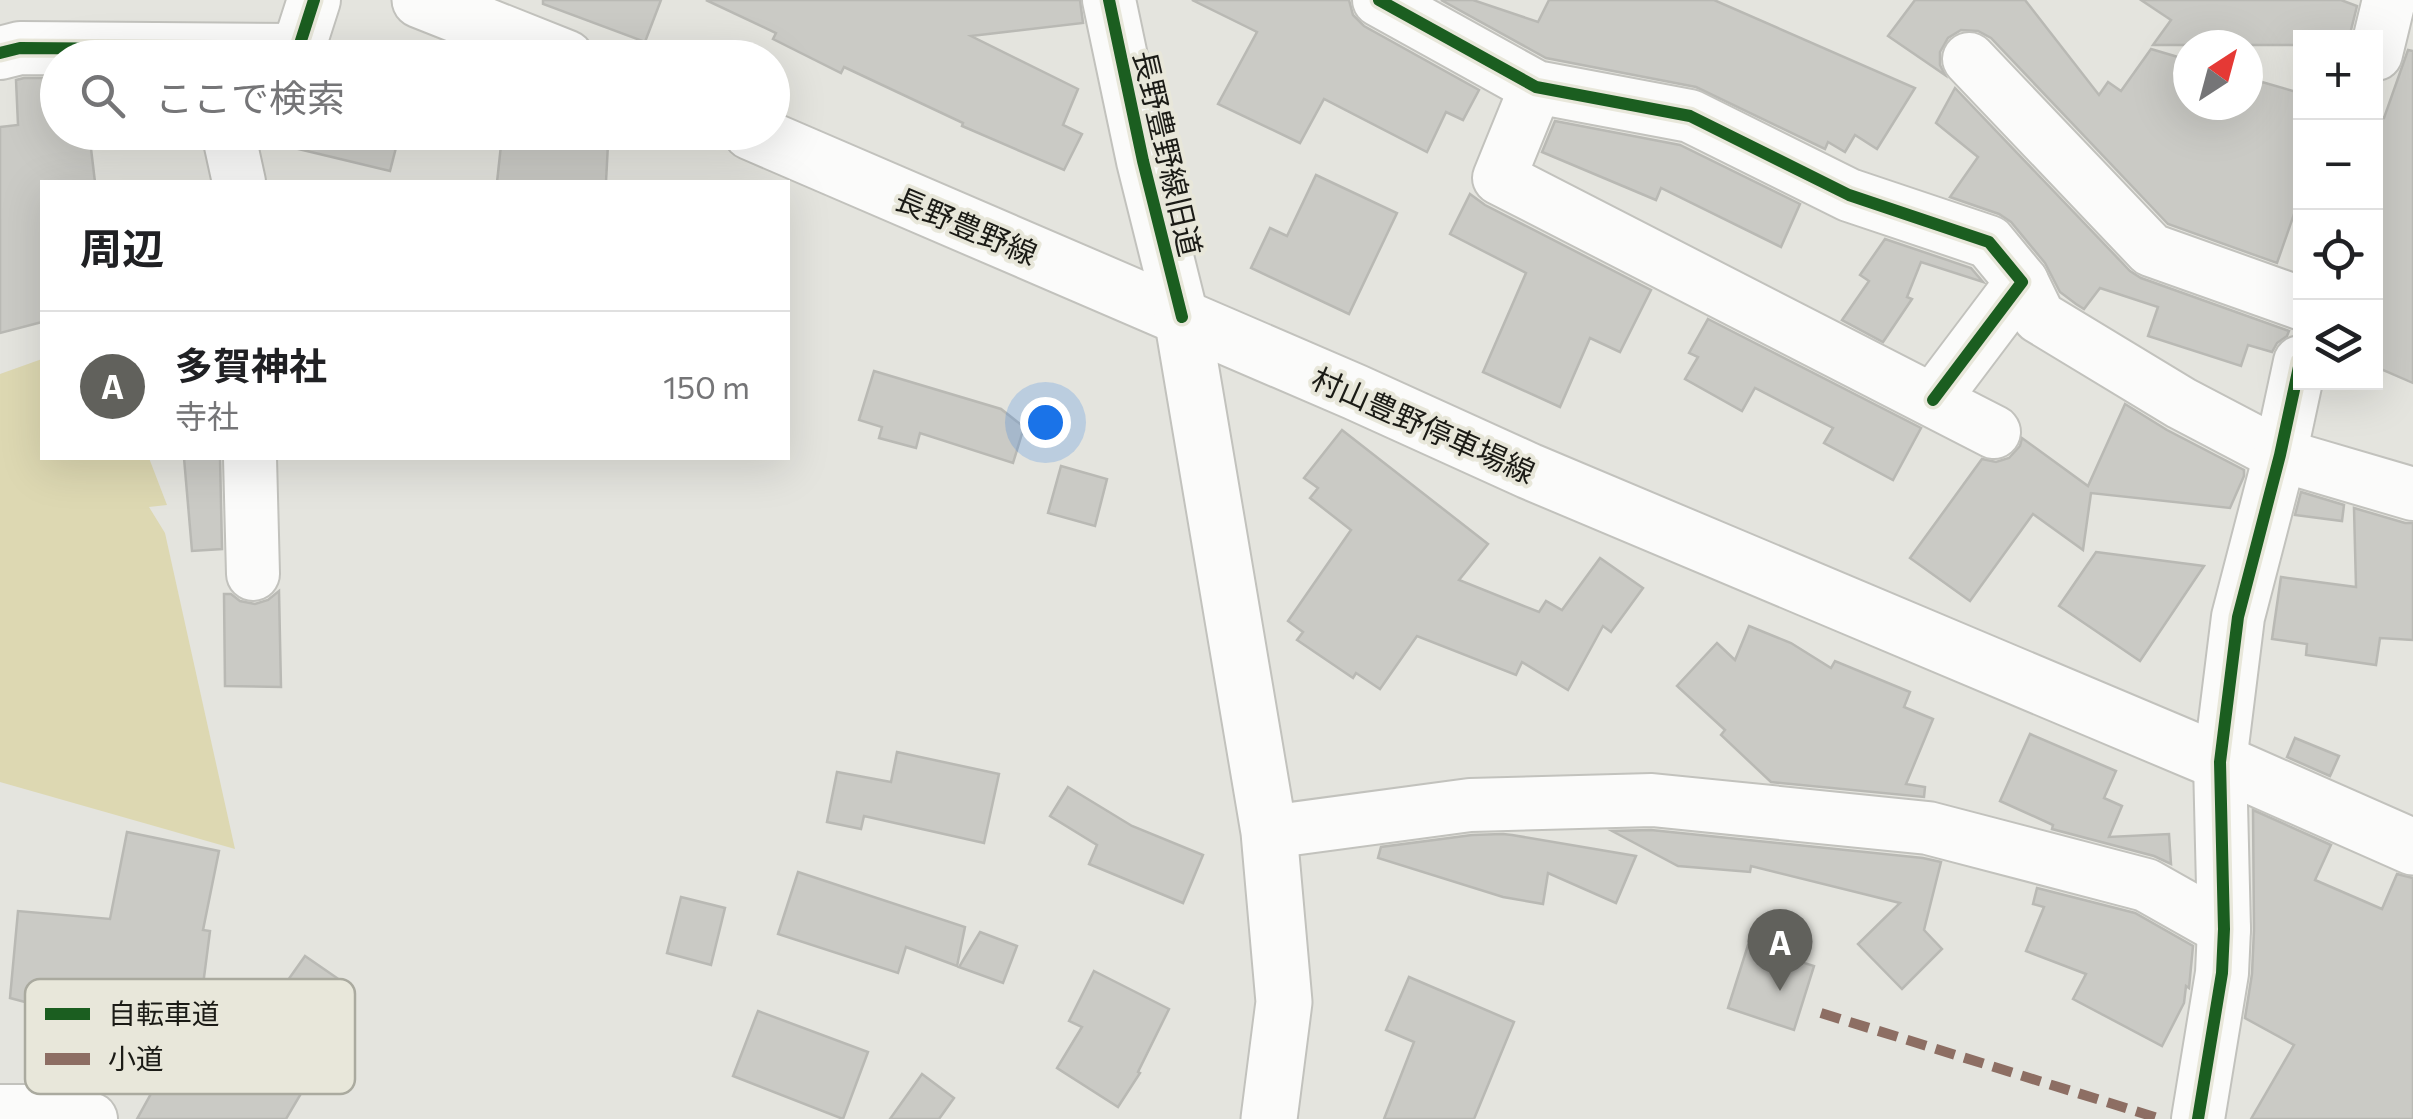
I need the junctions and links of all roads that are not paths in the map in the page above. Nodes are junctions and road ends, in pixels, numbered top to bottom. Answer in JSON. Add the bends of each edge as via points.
{"nodes":[{"id":1,"x":314,"y":0,"type":"edge"},
{"id":2,"x":420,"y":0,"type":"edge"},
{"id":3,"x":1109,"y":0,"type":"edge"},
{"id":4,"x":2389,"y":0,"type":"edge"},
{"id":5,"x":1397,"y":4,"type":"edge"},
{"id":6,"x":2382,"y":30,"type":"edge"},
{"id":7,"x":301,"y":40,"type":"edge"},
{"id":8,"x":521,"y":40,"type":"edge"},
{"id":9,"x":40,"y":49,"type":"edge"},
{"id":10,"x":0,"y":53,"type":"edge"},
{"id":11,"x":1969,"y":59,"type":"dead end"},
{"id":12,"x":1536,"y":86,"type":"junction"},
{"id":13,"x":790,"y":148,"type":"edge"},
{"id":14,"x":232,"y":150,"type":"edge"},
{"id":15,"x":239,"y":180,"type":"edge"},
{"id":16,"x":2022,"y":282,"type":"junction"},
{"id":17,"x":2293,"y":301,"type":"edge"},
{"id":18,"x":1182,"y":316,"type":"junction"},
{"id":19,"x":2294,"y":390,"type":"edge"},
{"id":20,"x":1933,"y":400,"type":"junction"},
{"id":21,"x":1994,"y":432,"type":"dead end"},
{"id":22,"x":2280,"y":455,"type":"junction"},
{"id":23,"x":250,"y":460,"type":"edge"},
{"id":24,"x":2413,"y":494,"type":"edge"},
{"id":25,"x":253,"y":574,"type":"dead end"},
{"id":26,"x":2220,"y":762,"type":"junction"},
{"id":27,"x":1269,"y":832,"type":"junction"},
{"id":28,"x":2413,"y":847,"type":"edge"},
{"id":29,"x":2224,"y":929,"type":"junction"},
{"id":30,"x":0,"y":1111,"type":"edge"},
{"id":31,"x":91,"y":1119,"type":"edge"},
{"id":32,"x":1268,"y":1119,"type":"edge"},
{"id":33,"x":2198,"y":1119,"type":"edge"}],
"edges":[{"from":1,"to":7,"type":"street"},
{"from":2,"to":8,"type":"main road"},
{"from":3,"to":18,"type":"street","name":"長野豊野線旧道"},
{"from":4,"to":6,"type":"street"},
{"from":5,"to":12,"type":"street"},
{"from":9,"to":10,"type":"street"},
{"from":11,"to":17,"type":"street","via":[[2151,250]]},
{"from":12,"to":16,"type":"street","via":[[1690,116],[1849,195],[1989,242]]},
{"from":12,"to":20,"type":"street","via":[[1500,178]]},
{"from":13,"to":18,"type":"main road","name":"長野豊野線"},
{"from":14,"to":15,"type":"street"},
{"from":16,"to":20,"type":"street"},
{"from":16,"to":22,"type":"street","via":[[2039,317]]},
{"from":18,"to":26,"type":"main road","name":"村山豊野停車場線","via":[[1529,472]]},
{"from":18,"to":27,"type":"main road"},
{"from":19,"to":22,"type":"street"},
{"from":20,"to":21,"type":"street"},
{"from":22,"to":24,"type":"street"},
{"from":22,"to":26,"type":"street","via":[[2238,618]]},
{"from":23,"to":25,"type":"street"},
{"from":26,"to":28,"type":"main road","name":"村山豊野停車場線"},
{"from":26,"to":29,"type":"street"},
{"from":27,"to":29,"type":"street","via":[[1470,804],[1652,800],[1712,806],[1928,828],[2146,886]]},
{"from":27,"to":32,"type":"main road","via":[[1284,1002]]},
{"from":29,"to":33,"type":"street"},
{"from":30,"to":31,"type":"street","via":[[61,1111]]}]}
